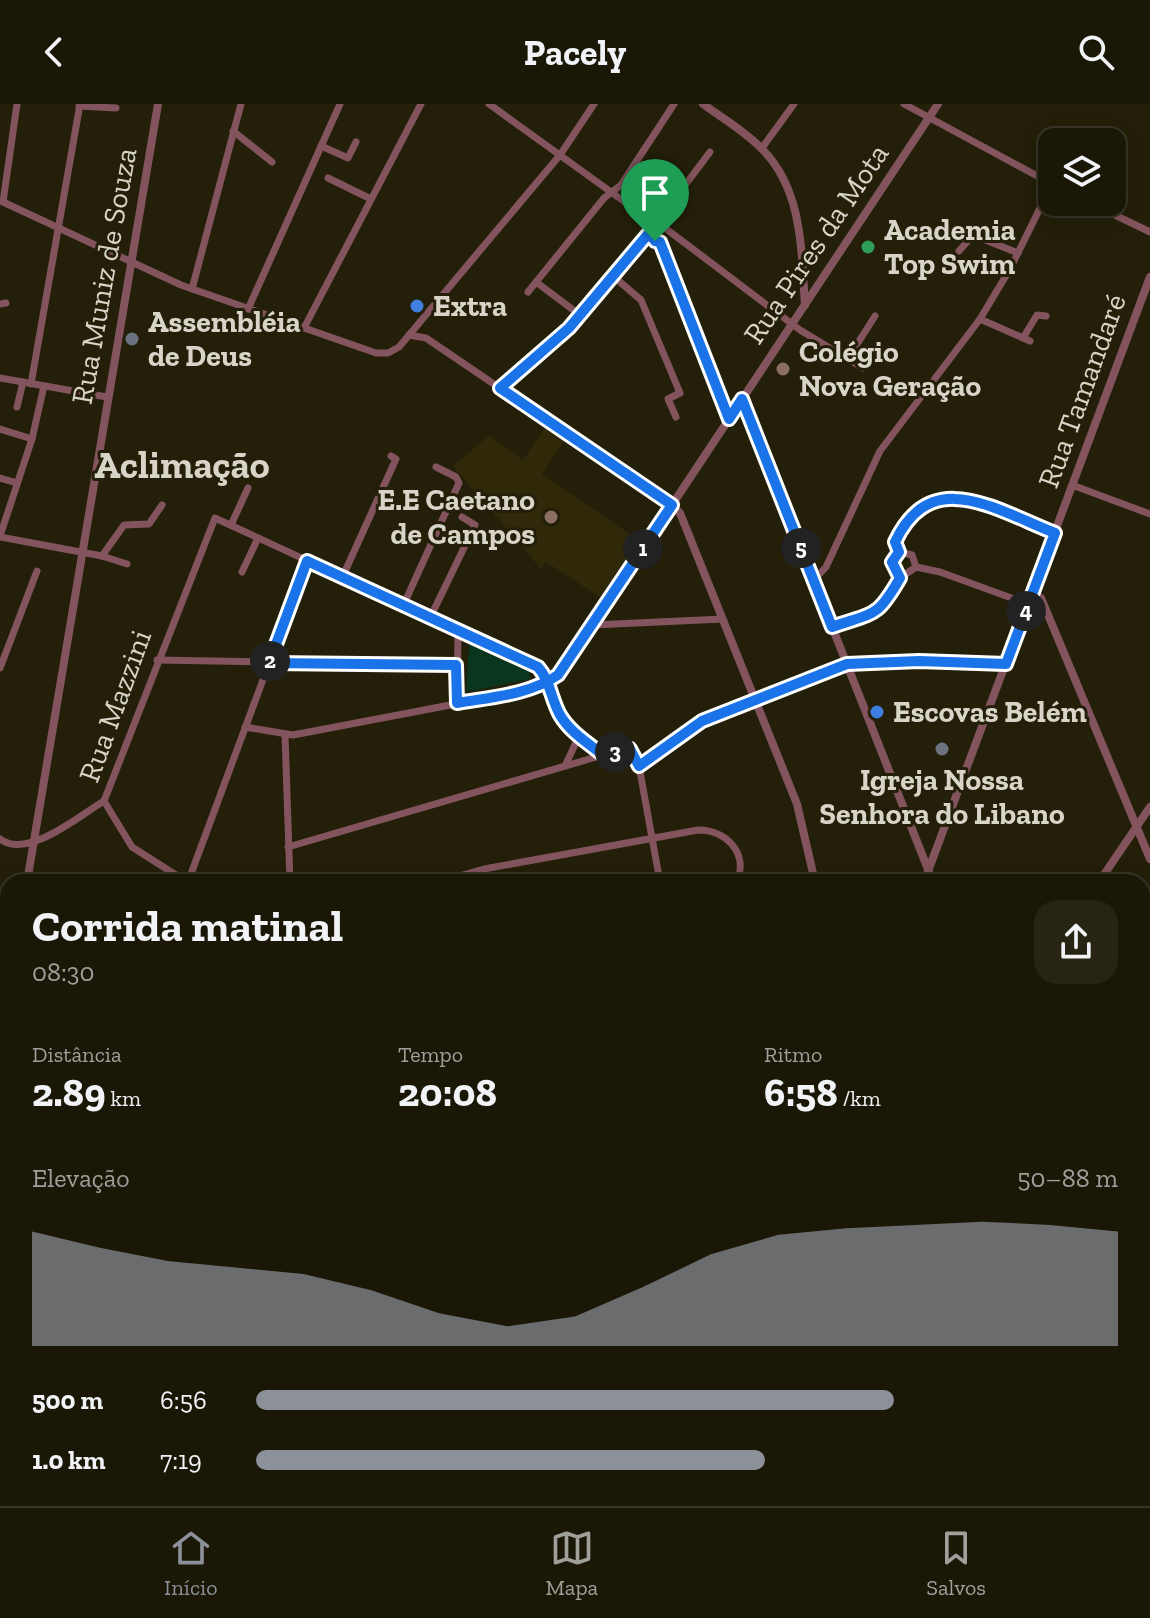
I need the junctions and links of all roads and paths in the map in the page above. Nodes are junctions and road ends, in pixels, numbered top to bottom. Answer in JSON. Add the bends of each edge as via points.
{"nodes":[{"id":1,"x":17,"y":104,"type":"edge"},
{"id":2,"x":158,"y":104,"type":"edge"},
{"id":3,"x":241,"y":104,"type":"edge"},
{"id":4,"x":340,"y":104,"type":"edge"},
{"id":5,"x":421,"y":104,"type":"edge"},
{"id":6,"x":594,"y":104,"type":"edge"},
{"id":7,"x":674,"y":104,"type":"edge"},
{"id":8,"x":703,"y":104,"type":"edge"},
{"id":9,"x":794,"y":104,"type":"edge"},
{"id":10,"x":904,"y":104,"type":"edge"},
{"id":11,"x":938,"y":104,"type":"edge"},
{"id":12,"x":80,"y":105,"type":"edge"},
{"id":13,"x":494,"y":105,"type":"edge"},
{"id":14,"x":116,"y":108,"type":"dead end"},
{"id":15,"x":928,"y":120,"type":"junction"},
{"id":16,"x":233,"y":131,"type":"junction"},
{"id":17,"x":356,"y":142,"type":"dead end"},
{"id":18,"x":321,"y":146,"type":"junction"},
{"id":19,"x":762,"y":148,"type":"junction"},
{"id":20,"x":710,"y":152,"type":"dead end"},
{"id":21,"x":560,"y":155,"type":"junction"},
{"id":22,"x":272,"y":162,"type":"dead end"},
{"id":23,"x":1038,"y":177,"type":"edge"},
{"id":24,"x":328,"y":178,"type":"dead end"},
{"id":25,"x":608,"y":194,"type":"junction"},
{"id":26,"x":371,"y":199,"type":"junction"},
{"id":27,"x":2,"y":202,"type":"edge"},
{"id":28,"x":1038,"y":212,"type":"edge"},
{"id":29,"x":1117,"y":216,"type":"edge"},
{"id":30,"x":656,"y":222,"type":"junction"},
{"id":31,"x":59,"y":225,"type":"junction"},
{"id":32,"x":669,"y":232,"type":"junction"},
{"id":33,"x":1150,"y":232,"type":"edge"},
{"id":34,"x":649,"y":233,"type":"junction"},
{"id":35,"x":660,"y":242,"type":"junction"},
{"id":36,"x":959,"y":251,"type":"dead end"},
{"id":37,"x":1018,"y":253,"type":"junction"},
{"id":38,"x":131,"y":259,"type":"junction"},
{"id":39,"x":613,"y":276,"type":"junction"},
{"id":40,"x":803,"y":276,"type":"junction"},
{"id":41,"x":1150,"y":277,"type":"edge"},
{"id":42,"x":821,"y":281,"type":"junction"},
{"id":43,"x":536,"y":282,"type":"junction"},
{"id":44,"x":192,"y":289,"type":"junction"},
{"id":45,"x":528,"y":292,"type":"dead end"},
{"id":46,"x":805,"y":306,"type":"junction"},
{"id":47,"x":248,"y":309,"type":"junction"},
{"id":48,"x":580,"y":315,"type":"junction"},
{"id":49,"x":875,"y":316,"type":"dead end"},
{"id":50,"x":1046,"y":316,"type":"dead end"},
{"id":51,"x":980,"y":319,"type":"junction"},
{"id":52,"x":793,"y":324,"type":"junction"},
{"id":53,"x":304,"y":328,"type":"junction"},
{"id":54,"x":409,"y":335,"type":"junction"},
{"id":55,"x":849,"y":357,"type":"junction"},
{"id":56,"x":863,"y":368,"type":"dead end"},
{"id":57,"x":0,"y":378,"type":"edge"},
{"id":58,"x":27,"y":383,"type":"junction"},
{"id":59,"x":44,"y":386,"type":"junction"},
{"id":60,"x":500,"y":388,"type":"junction"},
{"id":61,"x":107,"y":397,"type":"junction"},
{"id":62,"x":742,"y":399,"type":"junction"},
{"id":63,"x":17,"y":407,"type":"dead end"},
{"id":64,"x":676,"y":417,"type":"dead end"},
{"id":65,"x":729,"y":419,"type":"junction"},
{"id":66,"x":0,"y":429,"type":"edge"},
{"id":67,"x":32,"y":439,"type":"junction"},
{"id":68,"x":391,"y":456,"type":"dead end"},
{"id":69,"x":436,"y":467,"type":"dead end"},
{"id":70,"x":0,"y":478,"type":"edge"},
{"id":71,"x":17,"y":483,"type":"junction"},
{"id":72,"x":1072,"y":485,"type":"junction"},
{"id":73,"x":248,"y":488,"type":"dead end"},
{"id":74,"x":162,"y":505,"type":"dead end"},
{"id":75,"x":672,"y":505,"type":"junction"},
{"id":76,"x":1150,"y":514,"type":"edge"},
{"id":77,"x":462,"y":517,"type":"dead end"},
{"id":78,"x":2,"y":522,"type":"edge"},
{"id":79,"x":231,"y":525,"type":"junction"},
{"id":80,"x":1055,"y":533,"type":"junction"},
{"id":81,"x":0,"y":536,"type":"edge"},
{"id":82,"x":258,"y":538,"type":"junction"},
{"id":83,"x":82,"y":552,"type":"junction"},
{"id":84,"x":899,"y":552,"type":"junction"},
{"id":85,"x":102,"y":556,"type":"junction"},
{"id":86,"x":445,"y":559,"type":"dead end"},
{"id":87,"x":307,"y":561,"type":"junction"},
{"id":88,"x":127,"y":564,"type":"dead end"},
{"id":89,"x":456,"y":565,"type":"junction"},
{"id":90,"x":916,"y":567,"type":"junction"},
{"id":91,"x":37,"y":571,"type":"dead end"},
{"id":92,"x":242,"y":572,"type":"dead end"},
{"id":93,"x":342,"y":578,"type":"junction"},
{"id":94,"x":900,"y":578,"type":"junction"},
{"id":95,"x":814,"y":580,"type":"junction"},
{"id":96,"x":1032,"y":594,"type":"junction"},
{"id":97,"x":1028,"y":604,"type":"junction"},
{"id":98,"x":403,"y":606,"type":"junction"},
{"id":99,"x":602,"y":611,"type":"junction"},
{"id":100,"x":430,"y":618,"type":"junction"},
{"id":101,"x":723,"y":619,"type":"junction"},
{"id":102,"x":608,"y":623,"type":"junction"},
{"id":103,"x":593,"y":625,"type":"junction"},
{"id":104,"x":832,"y":627,"type":"junction"},
{"id":105,"x":458,"y":631,"type":"junction"},
{"id":106,"x":157,"y":660,"type":"junction"},
{"id":107,"x":269,"y":663,"type":"junction"},
{"id":108,"x":847,"y":664,"type":"junction"},
{"id":109,"x":1006,"y":664,"type":"junction"},
{"id":110,"x":456,"y":665,"type":"junction"},
{"id":111,"x":0,"y":668,"type":"edge"},
{"id":112,"x":547,"y":682,"type":"junction"},
{"id":113,"x":756,"y":699,"type":"junction"},
{"id":114,"x":457,"y":703,"type":"junction"},
{"id":115,"x":245,"y":727,"type":"junction"},
{"id":116,"x":285,"y":735,"type":"junction"},
{"id":117,"x":579,"y":736,"type":"junction"},
{"id":118,"x":603,"y":755,"type":"junction"},
{"id":119,"x":565,"y":766,"type":"junction"},
{"id":120,"x":639,"y":766,"type":"junction"},
{"id":121,"x":104,"y":801,"type":"junction"},
{"id":122,"x":1150,"y":807,"type":"edge"},
{"id":123,"x":1137,"y":826,"type":"junction"},
{"id":124,"x":652,"y":836,"type":"junction"},
{"id":125,"x":0,"y":839,"type":"edge"},
{"id":126,"x":34,"y":844,"type":"junction"},
{"id":127,"x":288,"y":847,"type":"junction"},
{"id":128,"x":1150,"y":859,"type":"edge"},
{"id":129,"x":929,"y":871,"type":"junction"},
{"id":130,"x":28,"y":874,"type":"edge"},
{"id":131,"x":174,"y":874,"type":"edge"},
{"id":132,"x":190,"y":874,"type":"edge"},
{"id":133,"x":290,"y":874,"type":"edge"},
{"id":134,"x":466,"y":874,"type":"edge"},
{"id":135,"x":659,"y":874,"type":"edge"},
{"id":136,"x":740,"y":874,"type":"edge"},
{"id":137,"x":813,"y":874,"type":"edge"},
{"id":138,"x":928,"y":874,"type":"edge"},
{"id":139,"x":930,"y":874,"type":"edge"},
{"id":140,"x":1104,"y":874,"type":"edge"}],
"edges":[{"from":1,"to":27,"type":"street"},
{"from":2,"to":38,"type":"street","name":"Rua Muniz de Souza"},
{"from":3,"to":16,"type":"street"},
{"from":4,"to":18,"type":"street"},
{"from":5,"to":26,"type":"street"},
{"from":6,"to":21,"type":"street"},
{"from":7,"to":25,"type":"street","via":[[621,185]]},
{"from":8,"to":19,"type":"street"},
{"from":9,"to":19,"type":"street"},
{"from":10,"to":15,"type":"street"},
{"from":11,"to":15,"type":"street","name":"Rua Pires da Mota"},
{"from":12,"to":14,"type":"street"},
{"from":12,"to":31,"type":"street"},
{"from":13,"to":21,"type":"street"},
{"from":15,"to":23,"type":"street"},
{"from":15,"to":42,"type":"street","name":"Rua Pires da Mota"},
{"from":16,"to":22,"type":"street"},
{"from":16,"to":44,"type":"street"},
{"from":17,"to":18,"type":"street","via":[[348,158]]},
{"from":18,"to":47,"type":"street"},
{"from":19,"to":40,"type":"street","via":[[780,172],[796,210]]},
{"from":20,"to":30,"type":"street"},
{"from":21,"to":25,"type":"street"},
{"from":21,"to":54,"type":"street"},
{"from":24,"to":26,"type":"street"},
{"from":25,"to":30,"type":"street"},
{"from":25,"to":43,"type":"street"},
{"from":26,"to":53,"type":"street"},
{"from":27,"to":31,"type":"street"},
{"from":28,"to":37,"type":"street"},
{"from":29,"to":33,"type":"street"},
{"from":30,"to":32,"type":"street"},
{"from":30,"to":34,"type":"street"},
{"from":31,"to":38,"type":"street"},
{"from":31,"to":58,"type":"street"},
{"from":32,"to":35,"type":"street"},
{"from":32,"to":52,"type":"street"},
{"from":34,"to":35,"type":"street"},
{"from":34,"to":39,"type":"street"},
{"from":35,"to":65,"type":"street"},
{"from":36,"to":37,"type":"street","via":[[973,235]]},
{"from":37,"to":51,"type":"street"},
{"from":38,"to":44,"type":"street"},
{"from":38,"to":61,"type":"street","name":"Rua Muniz de Souza"},
{"from":39,"to":48,"type":"street"},
{"from":39,"to":64,"type":"street","via":[[641,300],[680,393],[668,399]]},
{"from":40,"to":42,"type":"street"},
{"from":40,"to":46,"type":"street"},
{"from":41,"to":72,"type":"street","name":"Rua Tamandaré"},
{"from":42,"to":46,"type":"street","name":"Rua Pires da Mota"},
{"from":43,"to":45,"type":"street"},
{"from":43,"to":48,"type":"street"},
{"from":44,"to":47,"type":"street"},
{"from":46,"to":52,"type":"street","name":"Rua Pires da Mota"},
{"from":47,"to":53,"type":"street"},
{"from":48,"to":60,"type":"street"},
{"from":49,"to":55,"type":"street"},
{"from":50,"to":51,"type":"street","via":[[1037,315],[1026,340]]},
{"from":51,"to":95,"type":"street","via":[[880,451],[826,567]]},
{"from":52,"to":55,"type":"street"},
{"from":52,"to":62,"type":"street","name":"Rua Pires da Mota"},
{"from":53,"to":54,"type":"street","via":[[382,354]]},
{"from":54,"to":60,"type":"street","via":[[426,338]]},
{"from":55,"to":56,"type":"street"},
{"from":57,"to":58,"type":"street"},
{"from":58,"to":59,"type":"street"},
{"from":58,"to":63,"type":"street"},
{"from":59,"to":61,"type":"street"},
{"from":59,"to":67,"type":"street"},
{"from":60,"to":75,"type":"street"},
{"from":61,"to":83,"type":"street","name":"Rua Muniz de Souza"},
{"from":62,"to":65,"type":"street","name":"Rua Pires da Mota"},
{"from":62,"to":95,"type":"street"},
{"from":65,"to":75,"type":"street","name":"Rua Pires da Mota"},
{"from":66,"to":67,"type":"street"},
{"from":67,"to":71,"type":"street"},
{"from":68,"to":93,"type":"street","via":[[396,459]]},
{"from":69,"to":98,"type":"street","via":[[459,483]]},
{"from":70,"to":71,"type":"street"},
{"from":71,"to":78,"type":"street"},
{"from":72,"to":76,"type":"street"},
{"from":72,"to":80,"type":"street","name":"Rua Tamandaré"},
{"from":73,"to":79,"type":"street"},
{"from":74,"to":85,"type":"street","via":[[149,524],[124,525]]},
{"from":75,"to":99,"type":"street","name":"Rua Pires da Mota"},
{"from":75,"to":101,"type":"street","via":[[680,513]]},
{"from":77,"to":89,"type":"street","via":[[475,525]]},
{"from":78,"to":81,"type":"street"},
{"from":79,"to":82,"type":"street"},
{"from":79,"to":106,"type":"street","name":"Rua Mazzini","via":[[214,518]]},
{"from":80,"to":84,"type":"street","via":[[950,496],[930,502],[909,518],[895,542]]},
{"from":80,"to":96,"type":"street","name":"Rua Tamandaré"},
{"from":81,"to":83,"type":"street"},
{"from":82,"to":87,"type":"street"},
{"from":82,"to":92,"type":"street"},
{"from":83,"to":85,"type":"street"},
{"from":83,"to":126,"type":"street","name":"Rua Muniz de Souza"},
{"from":84,"to":90,"type":"street","via":[[912,555]]},
{"from":84,"to":94,"type":"street","via":[[892,562]]},
{"from":85,"to":88,"type":"street"},
{"from":86,"to":89,"type":"street"},
{"from":87,"to":93,"type":"street"},
{"from":87,"to":107,"type":"street"},
{"from":89,"to":100,"type":"street"},
{"from":90,"to":94,"type":"street"},
{"from":90,"to":97,"type":"street"},
{"from":91,"to":111,"type":"street"},
{"from":93,"to":98,"type":"street"},
{"from":94,"to":104,"type":"street","via":[[883,607]]},
{"from":95,"to":104,"type":"street"},
{"from":96,"to":97,"type":"street","name":"Rua Tamandaré"},
{"from":96,"to":123,"type":"street","via":[[1041,598]]},
{"from":97,"to":109,"type":"street","name":"Rua Tamandaré"},
{"from":98,"to":100,"type":"street"},
{"from":99,"to":102,"type":"street"},
{"from":99,"to":103,"type":"street","name":"Rua Pires da Mota"},
{"from":100,"to":105,"type":"street"},
{"from":101,"to":102,"type":"street"},
{"from":101,"to":113,"type":"street"},
{"from":102,"to":103,"type":"street"},
{"from":103,"to":112,"type":"street","name":"Rua Pires da Mota","via":[[563,670]]},
{"from":104,"to":108,"type":"street"},
{"from":105,"to":110,"type":"street"},
{"from":105,"to":112,"type":"street","via":[[538,667]]},
{"from":106,"to":107,"type":"street"},
{"from":106,"to":121,"type":"street","name":"Rua Mazzini"},
{"from":107,"to":110,"type":"street"},
{"from":107,"to":115,"type":"street"},
{"from":108,"to":109,"type":"street"},
{"from":108,"to":113,"type":"street"},
{"from":108,"to":129,"type":"street"},
{"from":109,"to":129,"type":"street","name":"Rua Tamandaré"},
{"from":110,"to":114,"type":"street"},
{"from":112,"to":114,"type":"street"},
{"from":112,"to":117,"type":"street","via":[[560,715]]},
{"from":113,"to":120,"type":"street","via":[[699,723]]},
{"from":113,"to":137,"type":"street","via":[[797,804]]},
{"from":114,"to":116,"type":"street"},
{"from":115,"to":116,"type":"street"},
{"from":115,"to":132,"type":"street"},
{"from":116,"to":127,"type":"street"},
{"from":117,"to":118,"type":"street"},
{"from":117,"to":119,"type":"street"},
{"from":118,"to":119,"type":"street"},
{"from":118,"to":120,"type":"street","via":[[630,749]]},
{"from":119,"to":127,"type":"street"},
{"from":120,"to":124,"type":"street"},
{"from":121,"to":126,"type":"street"},
{"from":121,"to":131,"type":"street","name":"Rua Mazzini","via":[[132,847]]},
{"from":122,"to":123,"type":"street"},
{"from":123,"to":128,"type":"street"},
{"from":123,"to":140,"type":"street"},
{"from":124,"to":134,"type":"street"},
{"from":124,"to":135,"type":"street"},
{"from":124,"to":136,"type":"street","via":[[719,833],[738,854]]},
{"from":125,"to":126,"type":"street","via":[[17,846]]},
{"from":126,"to":130,"type":"street","name":"Rua Muniz de Souza"},
{"from":127,"to":133,"type":"street"},
{"from":129,"to":138,"type":"street","name":"Rua Tamandaré"},
{"from":129,"to":139,"type":"street"}]}
